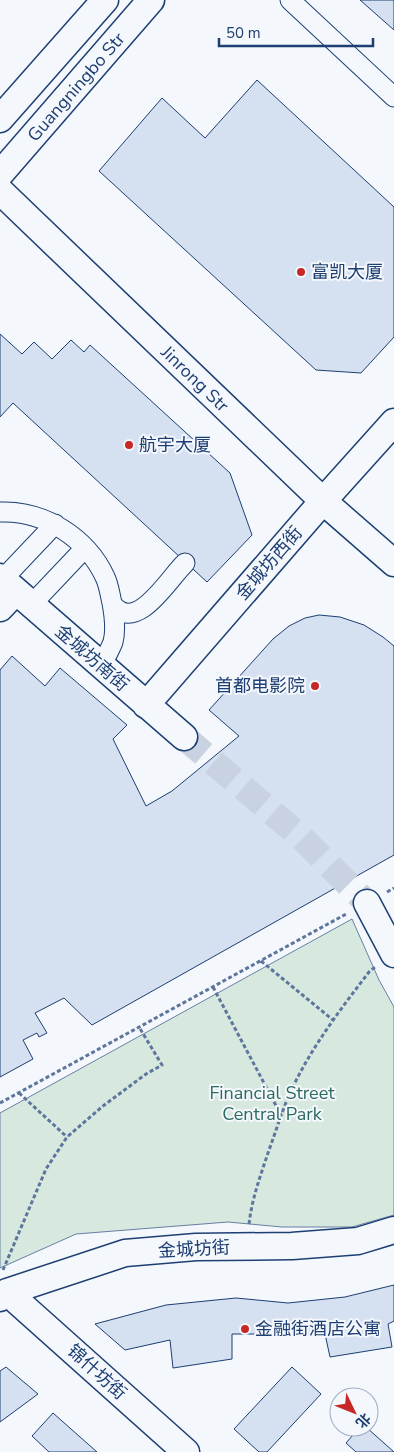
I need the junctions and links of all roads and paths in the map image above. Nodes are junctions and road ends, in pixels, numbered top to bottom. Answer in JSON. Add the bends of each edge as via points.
{"nodes":[{"id":1,"x":104,"y":0,"type":"edge"},
{"id":2,"x":152,"y":0,"type":"edge"},
{"id":3,"x":290,"y":0,"type":"edge"},
{"id":4,"x":394,"y":97,"type":"edge"},
{"id":5,"x":0,"y":119,"type":"edge"},
{"id":6,"x":0,"y":174,"type":"edge"},
{"id":7,"x":0,"y":191,"type":"edge"},
{"id":8,"x":0,"y":213,"type":"edge"},
{"id":9,"x":394,"y":422,"type":"edge"},
{"id":10,"x":318,"y":506,"type":"junction"},
{"id":11,"x":0,"y":512,"type":"edge"},
{"id":12,"x":55,"y":524,"type":"junction"},
{"id":13,"x":84,"y":548,"type":"junction"},
{"id":14,"x":186,"y":563,"type":"dead end"},
{"id":15,"x":394,"y":563,"type":"edge"},
{"id":16,"x":10,"y":592,"type":"edge"},
{"id":17,"x":113,"y":605,"type":"junction"},
{"id":18,"x":101,"y":666,"type":"junction"},
{"id":19,"x":146,"y":705,"type":"junction"},
{"id":20,"x":184,"y":737,"type":"tunnel mouth"},
{"id":21,"x":367,"y":903,"type":"joint"},
{"id":22,"x":394,"y":953,"type":"edge"},
{"id":23,"x":261,"y":961,"type":"junction"},
{"id":24,"x":213,"y":987,"type":"junction"},
{"id":25,"x":333,"y":1020,"type":"junction"},
{"id":26,"x":139,"y":1027,"type":"junction"},
{"id":27,"x":19,"y":1093,"type":"junction"},
{"id":28,"x":0,"y":1103,"type":"edge"},
{"id":29,"x":282,"y":1116,"type":"junction"},
{"id":30,"x":67,"y":1137,"type":"junction"},
{"id":31,"x":394,"y":1230,"type":"edge"},
{"id":32,"x":246,"y":1246,"type":"junction"},
{"id":33,"x":2,"y":1289,"type":"edge"},
{"id":34,"x":186,"y":1452,"type":"edge"}],
"edges":[{"from":1,"to":5,"type":"main road","name":"Guangningbo Str"},
{"from":2,"to":6,"type":"main road","name":"Guangningbo Str"},
{"from":3,"to":4,"type":"street"},
{"from":7,"to":10,"type":"main road","name":"Jinrong Str"},
{"from":8,"to":10,"type":"main road"},
{"from":9,"to":10,"type":"main road","name":"金城坊西街"},
{"from":10,"to":15,"type":"main road","name":"Jinrong Str"},
{"from":10,"to":19,"type":"main road","name":"金城坊西街"},
{"from":11,"to":12,"type":"street"},
{"from":12,"to":13,"type":"street","via":[[70,533]]},
{"from":12,"to":16,"type":"street"},
{"from":13,"to":16,"type":"street"},
{"from":13,"to":17,"type":"street","via":[[100,566]]},
{"from":14,"to":17,"type":"street","via":[[138,612],[127,614]]},
{"from":16,"to":18,"type":"main road","name":"金城坊南街"},
{"from":17,"to":18,"type":"street","via":[[113,641]]},
{"from":18,"to":19,"type":"main road","name":"金城坊南街"},
{"from":19,"to":20,"type":"main road","name":"金城坊南街"},
{"from":21,"to":22,"type":"main road"},
{"from":21,"to":23,"type":"path"},
{"from":22,"to":25,"type":"path","via":[[369,972]]},
{"from":23,"to":24,"type":"path"},
{"from":23,"to":25,"type":"path"},
{"from":24,"to":26,"type":"path"},
{"from":24,"to":29,"type":"path"},
{"from":25,"to":29,"type":"path","via":[[306,1062]]},
{"from":26,"to":27,"type":"path"},
{"from":26,"to":30,"type":"path","via":[[162,1064],[103,1106]]},
{"from":27,"to":28,"type":"path"},
{"from":27,"to":30,"type":"path"},
{"from":29,"to":32,"type":"path","via":[[251,1209]]},
{"from":30,"to":33,"type":"path","via":[[46,1169]]},
{"from":31,"to":32,"type":"main road","name":"金城坊街","via":[[358,1241]]},
{"from":32,"to":33,"type":"main road","name":"金城坊街","via":[[124,1253]]},
{"from":33,"to":34,"type":"main road","name":"锦什坊街"}]}
